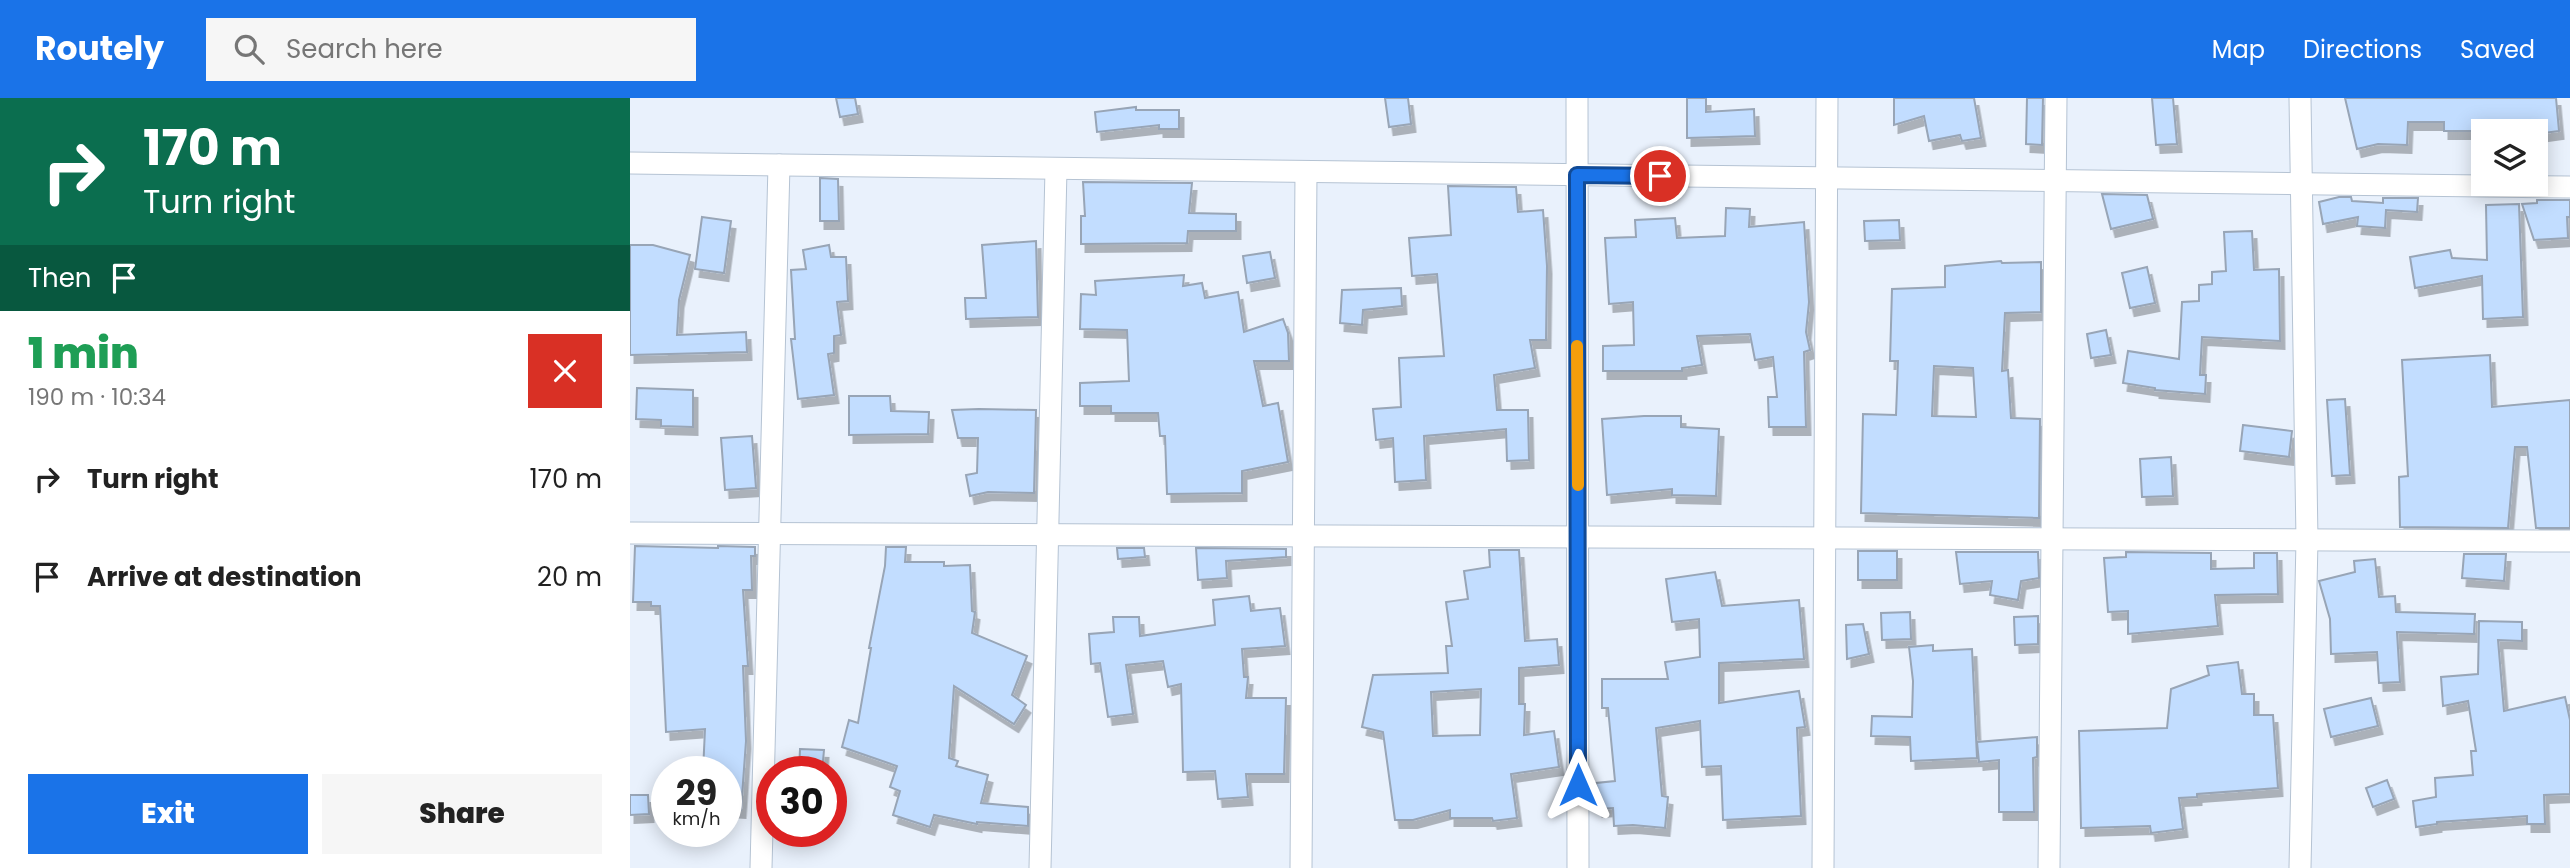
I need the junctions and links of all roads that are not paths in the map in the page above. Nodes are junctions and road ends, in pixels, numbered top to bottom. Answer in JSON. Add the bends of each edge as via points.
{"nodes":[{"id":1,"x":1577,"y":98,"type":"edge"},
{"id":2,"x":1827,"y":98,"type":"edge"},
{"id":3,"x":2056,"y":98,"type":"edge"},
{"id":4,"x":2300,"y":98,"type":"edge"},
{"id":5,"x":630,"y":163,"type":"edge"},
{"id":6,"x":779,"y":165,"type":"junction"},
{"id":7,"x":1056,"y":169,"type":"junction"},
{"id":8,"x":1306,"y":172,"type":"junction"},
{"id":9,"x":1577,"y":175,"type":"junction"},
{"id":10,"x":1827,"y":178,"type":"junction"},
{"id":11,"x":2055,"y":181,"type":"junction"},
{"id":12,"x":2301,"y":184,"type":"junction"},
{"id":13,"x":2570,"y":187,"type":"edge"},
{"id":14,"x":630,"y":533,"type":"edge"},
{"id":15,"x":769,"y":534,"type":"junction"},
{"id":16,"x":1048,"y":535,"type":"junction"},
{"id":17,"x":1304,"y":536,"type":"junction"},
{"id":18,"x":1578,"y":537,"type":"junction"},
{"id":19,"x":1824,"y":538,"type":"junction"},
{"id":20,"x":2052,"y":539,"type":"junction"},
{"id":21,"x":2307,"y":540,"type":"junction"},
{"id":22,"x":2570,"y":541,"type":"edge"},
{"id":23,"x":761,"y":868,"type":"edge"},
{"id":24,"x":1040,"y":868,"type":"edge"},
{"id":25,"x":1301,"y":868,"type":"edge"},
{"id":26,"x":1578,"y":868,"type":"edge"},
{"id":27,"x":1823,"y":868,"type":"edge"},
{"id":28,"x":2049,"y":868,"type":"edge"},
{"id":29,"x":2300,"y":868,"type":"edge"}],
"edges":[{"from":1,"to":9,"type":"street"},
{"from":2,"to":10,"type":"street"},
{"from":3,"to":11,"type":"street"},
{"from":4,"to":12,"type":"street"},
{"from":5,"to":6,"type":"street"},
{"from":6,"to":7,"type":"street"},
{"from":6,"to":15,"type":"street"},
{"from":7,"to":8,"type":"street"},
{"from":7,"to":16,"type":"street"},
{"from":8,"to":9,"type":"street"},
{"from":8,"to":17,"type":"street"},
{"from":9,"to":10,"type":"street"},
{"from":9,"to":18,"type":"street"},
{"from":10,"to":11,"type":"street"},
{"from":10,"to":19,"type":"street"},
{"from":11,"to":12,"type":"street"},
{"from":11,"to":20,"type":"street"},
{"from":12,"to":13,"type":"street"},
{"from":12,"to":21,"type":"street"},
{"from":14,"to":15,"type":"street"},
{"from":15,"to":16,"type":"street"},
{"from":15,"to":23,"type":"street"},
{"from":16,"to":17,"type":"street"},
{"from":16,"to":24,"type":"street"},
{"from":17,"to":18,"type":"street"},
{"from":17,"to":25,"type":"street"},
{"from":18,"to":19,"type":"street"},
{"from":18,"to":26,"type":"street"},
{"from":19,"to":20,"type":"street"},
{"from":19,"to":27,"type":"street"},
{"from":20,"to":21,"type":"street"},
{"from":20,"to":28,"type":"street"},
{"from":21,"to":22,"type":"street"},
{"from":21,"to":29,"type":"street"}]}
